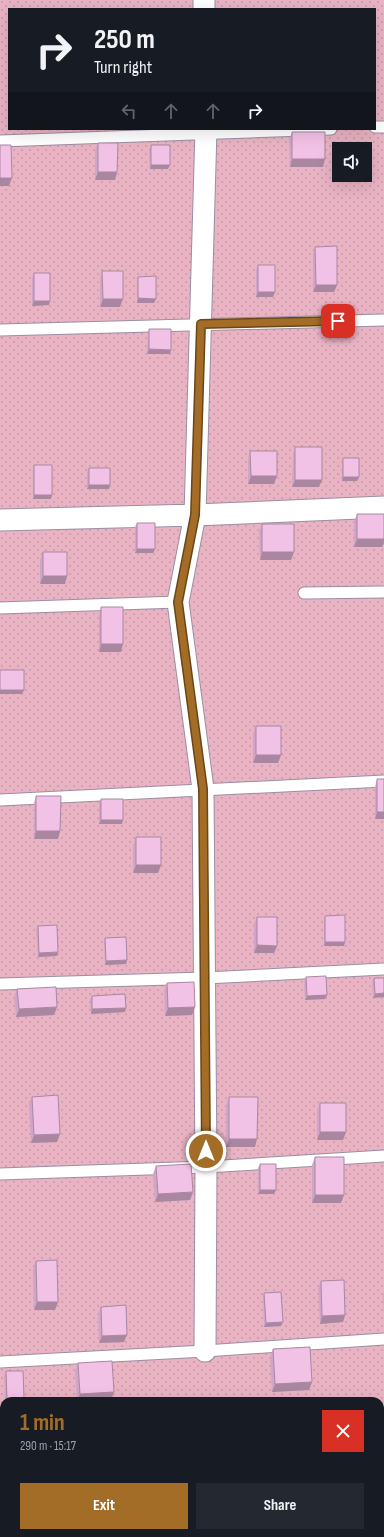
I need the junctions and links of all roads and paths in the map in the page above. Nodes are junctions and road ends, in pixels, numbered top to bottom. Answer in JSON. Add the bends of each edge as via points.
{"nodes":[{"id":1,"x":289,"y":130,"type":"edge"},
{"id":2,"x":206,"y":132,"type":"edge"},
{"id":3,"x":0,"y":141,"type":"edge"},
{"id":4,"x":384,"y":320,"type":"edge"},
{"id":5,"x":201,"y":324,"type":"junction"},
{"id":6,"x":0,"y":330,"type":"edge"},
{"id":7,"x":384,"y":507,"type":"edge"},
{"id":8,"x":195,"y":515,"type":"junction"},
{"id":9,"x":0,"y":520,"type":"edge"},
{"id":10,"x":384,"y":592,"type":"edge"},
{"id":11,"x":304,"y":593,"type":"dead end"},
{"id":12,"x":178,"y":602,"type":"junction"},
{"id":13,"x":0,"y":608,"type":"edge"},
{"id":14,"x":384,"y":781,"type":"edge"},
{"id":15,"x":203,"y":789,"type":"junction"},
{"id":16,"x":0,"y":800,"type":"edge"},
{"id":17,"x":384,"y":969,"type":"edge"},
{"id":18,"x":205,"y":978,"type":"junction"},
{"id":19,"x":0,"y":984,"type":"edge"},
{"id":20,"x":384,"y":1156,"type":"edge"},
{"id":21,"x":206,"y":1167,"type":"junction"},
{"id":22,"x":0,"y":1174,"type":"edge"},
{"id":23,"x":384,"y":1340,"type":"edge"},
{"id":24,"x":205,"y":1352,"type":"junction"},
{"id":25,"x":0,"y":1362,"type":"edge"}],
"edges":[{"from":1,"to":2,"type":"lane"},
{"from":2,"to":3,"type":"lane"},
{"from":2,"to":5,"type":"street"},
{"from":4,"to":5,"type":"lane"},
{"from":5,"to":6,"type":"lane"},
{"from":5,"to":8,"type":"street"},
{"from":7,"to":8,"type":"street"},
{"from":8,"to":9,"type":"street"},
{"from":8,"to":12,"type":"street"},
{"from":10,"to":11,"type":"lane"},
{"from":12,"to":13,"type":"lane"},
{"from":12,"to":15,"type":"street"},
{"from":14,"to":15,"type":"lane"},
{"from":15,"to":16,"type":"lane"},
{"from":15,"to":18,"type":"street"},
{"from":17,"to":18,"type":"lane"},
{"from":18,"to":19,"type":"lane"},
{"from":18,"to":21,"type":"street"},
{"from":20,"to":21,"type":"lane"},
{"from":21,"to":22,"type":"lane"},
{"from":21,"to":24,"type":"street"},
{"from":23,"to":24,"type":"lane"},
{"from":24,"to":25,"type":"lane"}]}
